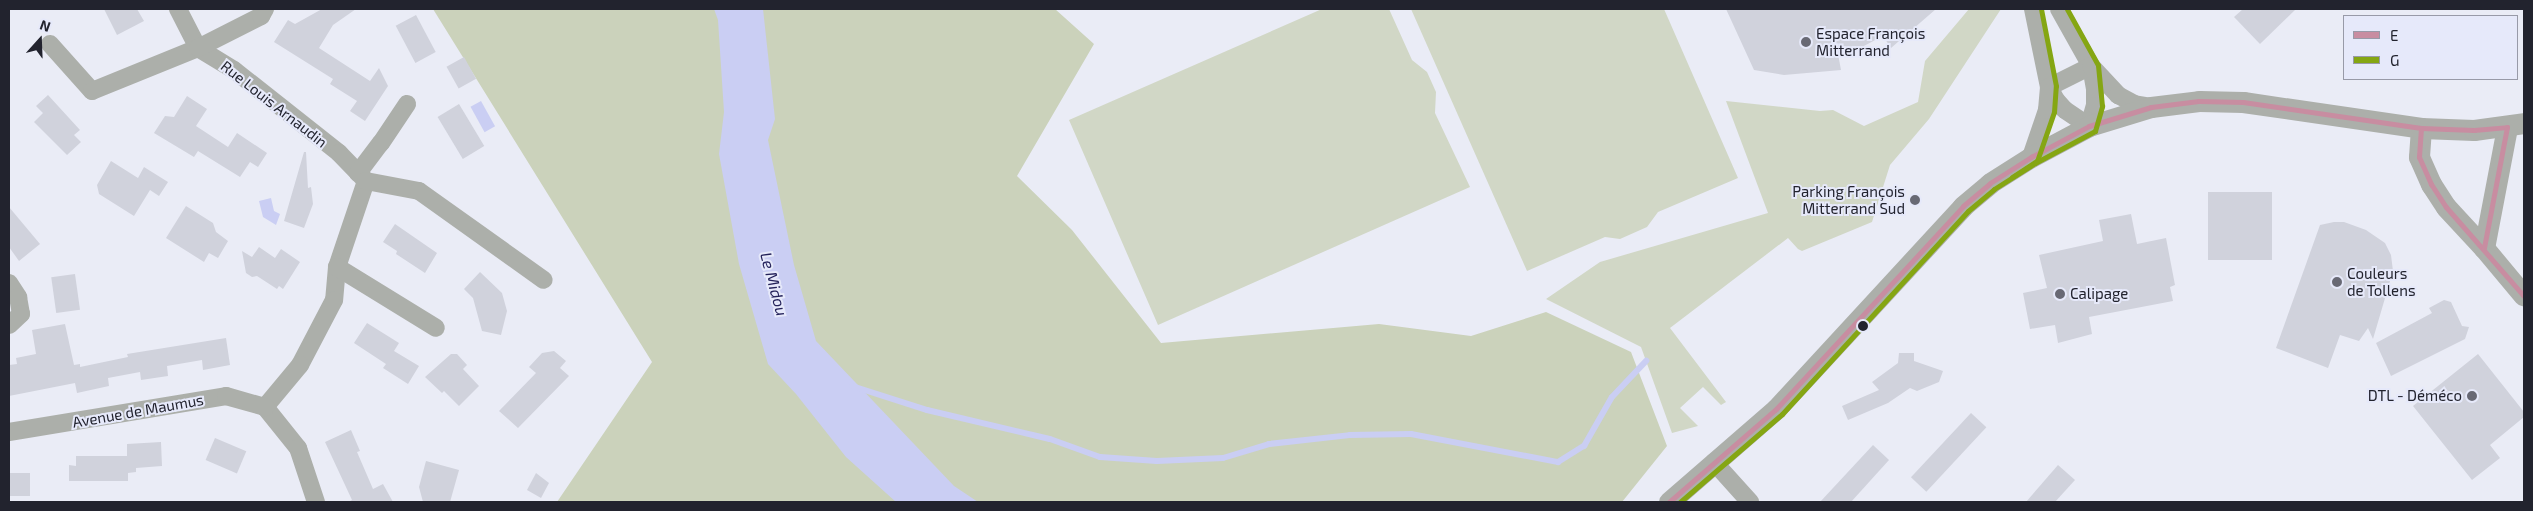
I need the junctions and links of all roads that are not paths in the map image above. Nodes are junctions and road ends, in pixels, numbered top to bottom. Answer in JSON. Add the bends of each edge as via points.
{"nodes":[{"id":1,"x":178,"y":9,"type":"edge"},
{"id":2,"x":265,"y":9,"type":"edge"},
{"id":3,"x":2033,"y":9,"type":"edge"},
{"id":4,"x":2059,"y":9,"type":"edge"},
{"id":5,"x":50,"y":44,"type":"dead end"},
{"id":6,"x":198,"y":48,"type":"junction"},
{"id":7,"x":2091,"y":66,"type":"junction"},
{"id":8,"x":2049,"y":87,"type":"junction"},
{"id":9,"x":407,"y":104,"type":"dead end"},
{"id":10,"x":2151,"y":107,"type":"junction"},
{"id":11,"x":2516,"y":125,"type":"edge"},
{"id":12,"x":2089,"y":126,"type":"junction"},
{"id":13,"x":2420,"y":128,"type":"junction"},
{"id":14,"x":2031,"y":157,"type":"junction"},
{"id":15,"x":362,"y":177,"type":"junction"},
{"id":16,"x":2484,"y":248,"type":"junction"},
{"id":17,"x":337,"y":267,"type":"junction"},
{"id":18,"x":544,"y":280,"type":"dead end"},
{"id":19,"x":9,"y":283,"type":"edge"},
{"id":20,"x":2524,"y":296,"type":"edge"},
{"id":21,"x":9,"y":325,"type":"edge"},
{"id":22,"x":436,"y":328,"type":"dead end"},
{"id":23,"x":266,"y":407,"type":"junction"},
{"id":24,"x":9,"y":432,"type":"edge"},
{"id":25,"x":1714,"y":462,"type":"junction"},
{"id":26,"x":316,"y":502,"type":"edge"},
{"id":27,"x":1669,"y":502,"type":"edge"},
{"id":28,"x":1750,"y":502,"type":"edge"}],
"edges":[{"from":1,"to":6,"type":"street"},
{"from":2,"to":6,"type":"street","via":[[261,16]]},
{"from":3,"to":8,"type":"street"},
{"from":4,"to":7,"type":"street"},
{"from":5,"to":6,"type":"street","via":[[92,91]]},
{"from":6,"to":15,"type":"street","name":"Rue Louis Arnaudin","via":[[234,70],[339,154]]},
{"from":7,"to":8,"type":"street"},
{"from":7,"to":10,"type":"street","via":[[2118,95],[2134,104]]},
{"from":7,"to":12,"type":"street","via":[[2095,105]]},
{"from":8,"to":12,"type":"street","via":[[2065,110]]},
{"from":8,"to":14,"type":"street","via":[[2047,110]]},
{"from":9,"to":15,"type":"street"},
{"from":10,"to":12,"type":"street"},
{"from":10,"to":13,"type":"street","via":[[2199,101],[2243,102]]},
{"from":11,"to":13,"type":"street","via":[[2474,130]]},
{"from":11,"to":16,"type":"street"},
{"from":12,"to":14,"type":"street"},
{"from":13,"to":16,"type":"street","via":[[2419,157],[2430,184],[2446,207]]},
{"from":14,"to":25,"type":"street","via":[[1990,183],[1963,206],[1776,409]]},
{"from":15,"to":17,"type":"street"},
{"from":15,"to":18,"type":"street","via":[[419,191]]},
{"from":16,"to":20,"type":"street"},
{"from":17,"to":22,"type":"street"},
{"from":17,"to":23,"type":"street","via":[[334,300],[300,365]]},
{"from":19,"to":21,"type":"street","via":[[18,298],[20,314]]},
{"from":23,"to":24,"type":"street","name":"Avenue de Maumus","via":[[226,396]]},
{"from":23,"to":26,"type":"street","via":[[298,448]]},
{"from":25,"to":27,"type":"street"},
{"from":25,"to":28,"type":"street"}]}
